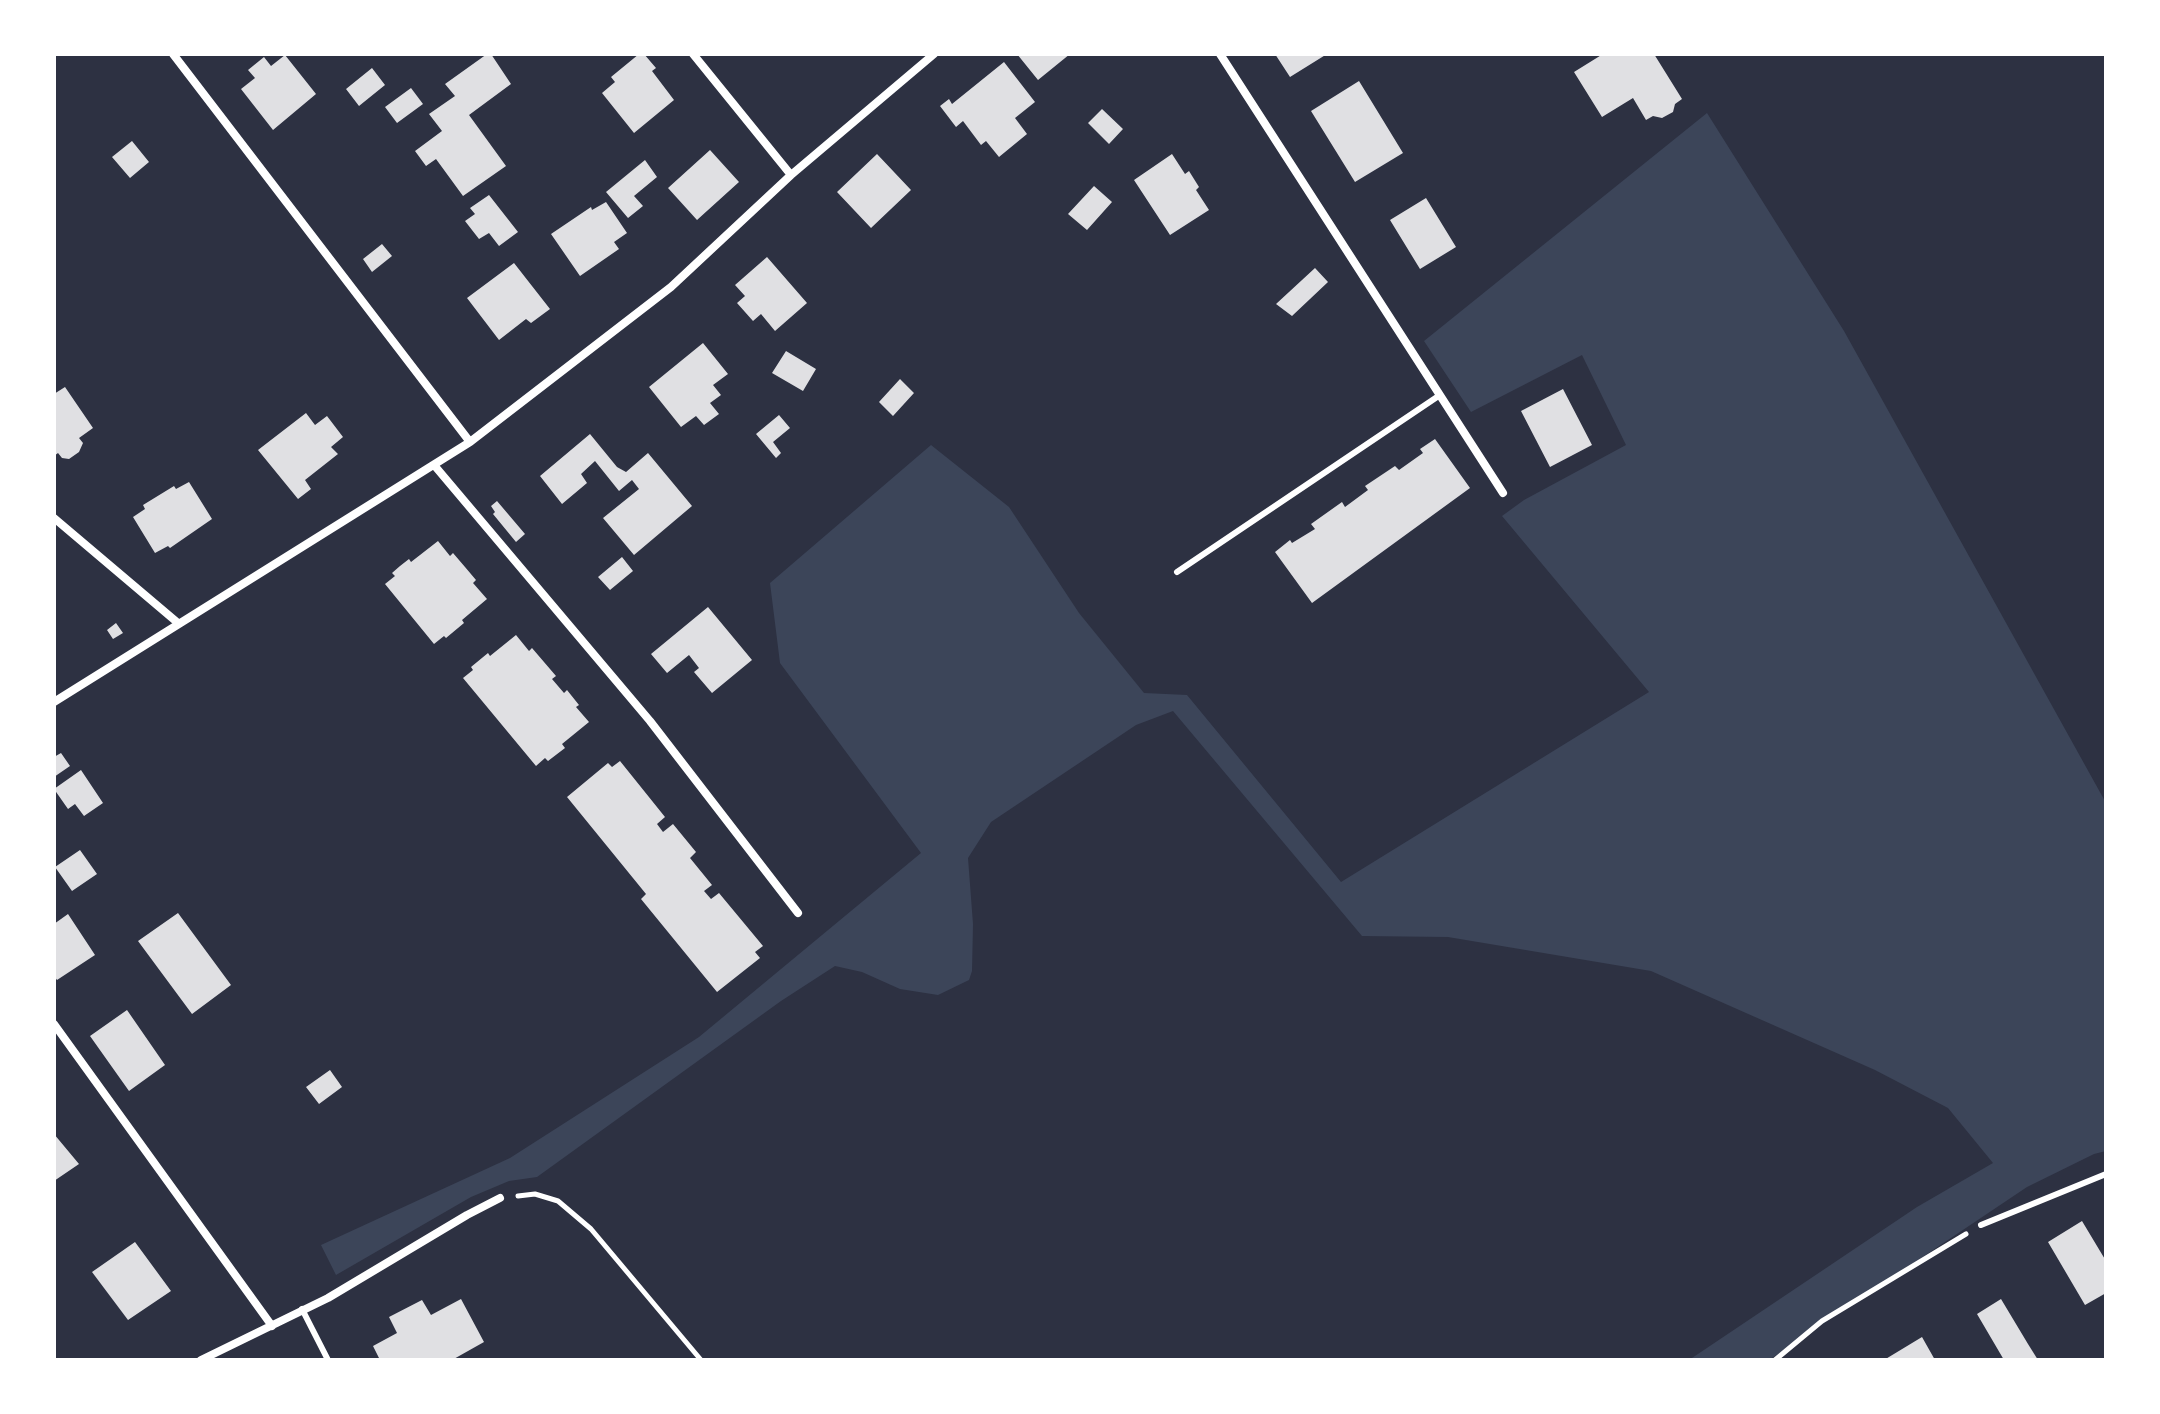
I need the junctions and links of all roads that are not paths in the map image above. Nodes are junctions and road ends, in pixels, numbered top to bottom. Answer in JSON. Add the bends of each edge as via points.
{"nodes":[{"id":1,"x":173,"y":54,"type":"edge"},
{"id":2,"x":693,"y":54,"type":"edge"},
{"id":3,"x":934,"y":54,"type":"edge"},
{"id":4,"x":1220,"y":54,"type":"edge"},
{"id":5,"x":791,"y":175,"type":"junction"},
{"id":6,"x":1440,"y":395,"type":"junction"},
{"id":7,"x":470,"y":442,"type":"junction"},
{"id":8,"x":434,"y":465,"type":"junction"},
{"id":9,"x":1503,"y":493,"type":"dead end"},
{"id":10,"x":54,"y":518,"type":"edge"},
{"id":11,"x":1177,"y":572,"type":"dead end"},
{"id":12,"x":178,"y":623,"type":"junction"},
{"id":13,"x":54,"y":702,"type":"edge"},
{"id":14,"x":798,"y":913,"type":"dead end"},
{"id":15,"x":54,"y":1024,"type":"edge"},
{"id":16,"x":2106,"y":1174,"type":"edge"},
{"id":17,"x":500,"y":1198,"type":"road end"},
{"id":18,"x":1981,"y":1225,"type":"road end"},
{"id":19,"x":302,"y":1309,"type":"junction"},
{"id":20,"x":272,"y":1326,"type":"junction"},
{"id":21,"x":201,"y":1360,"type":"edge"},
{"id":22,"x":328,"y":1360,"type":"edge"}],
"edges":[{"from":1,"to":7,"type":"street"},
{"from":2,"to":5,"type":"street"},
{"from":3,"to":5,"type":"street"},
{"from":4,"to":6,"type":"street"},
{"from":5,"to":7,"type":"street","via":[[671,287]]},
{"from":6,"to":9,"type":"street"},
{"from":6,"to":11,"type":"lane"},
{"from":7,"to":8,"type":"street"},
{"from":8,"to":12,"type":"street"},
{"from":8,"to":14,"type":"street","via":[[650,721]]},
{"from":10,"to":12,"type":"street"},
{"from":12,"to":13,"type":"street"},
{"from":15,"to":20,"type":"street"},
{"from":16,"to":18,"type":"lane"},
{"from":17,"to":19,"type":"street"},
{"from":19,"to":20,"type":"street"},
{"from":19,"to":22,"type":"lane"},
{"from":20,"to":21,"type":"street"}]}
